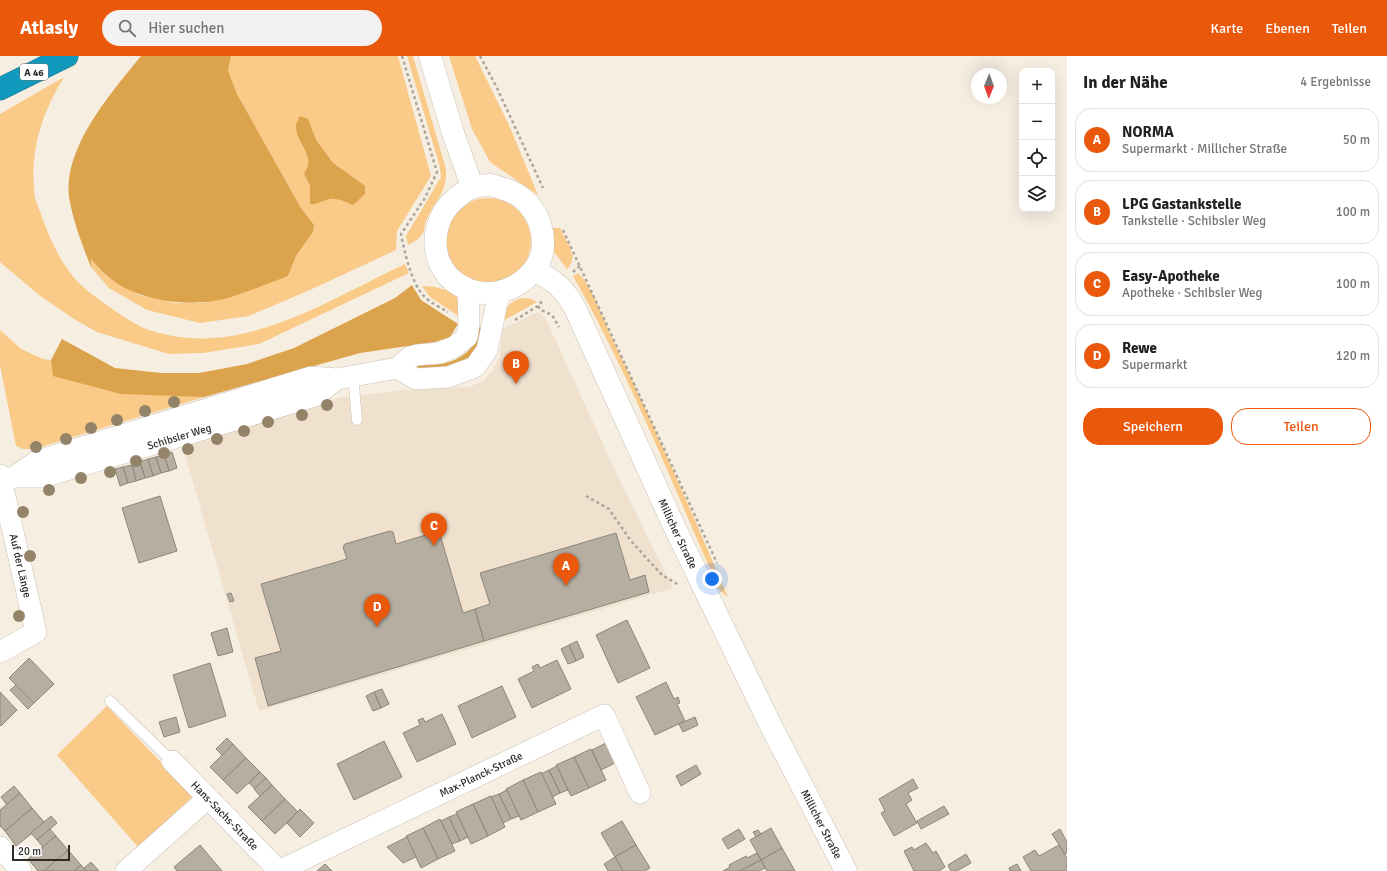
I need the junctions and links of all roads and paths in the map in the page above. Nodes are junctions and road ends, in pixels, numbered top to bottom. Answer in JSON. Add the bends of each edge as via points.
{"nodes":[{"id":1,"x":67,"y":56,"type":"edge"},
{"id":2,"x":430,"y":56,"type":"edge"},
{"id":3,"x":480,"y":56,"type":"edge"},
{"id":4,"x":0,"y":89,"type":"edge"},
{"id":5,"x":472,"y":186,"type":"junction"},
{"id":6,"x":545,"y":192,"type":"dead end"},
{"id":7,"x":561,"y":225,"type":"dead end"},
{"id":8,"x":534,"y":270,"type":"junction"},
{"id":9,"x":468,"y":290,"type":"junction"},
{"id":10,"x":499,"y":293,"type":"junction"},
{"id":11,"x":397,"y":368,"type":"junction"},
{"id":12,"x":345,"y":377,"type":"junction"},
{"id":13,"x":357,"y":420,"type":"dead end"},
{"id":14,"x":4,"y":479,"type":"edge"},
{"id":15,"x":586,"y":496,"type":"dead end"},
{"id":16,"x":718,"y":566,"type":"dead end"},
{"id":17,"x":682,"y":587,"type":"dead end"},
{"id":18,"x":0,"y":652,"type":"edge"},
{"id":19,"x":110,"y":701,"type":"dead end"},
{"id":20,"x":172,"y":761,"type":"joint"},
{"id":21,"x":640,"y":793,"type":"dead end"},
{"id":22,"x":207,"y":799,"type":"junction"},
{"id":23,"x":0,"y":847,"type":"edge"},
{"id":24,"x":21,"y":871,"type":"edge"},
{"id":25,"x":126,"y":871,"type":"edge"},
{"id":26,"x":279,"y":871,"type":"edge"},
{"id":27,"x":846,"y":871,"type":"edge"}],
"edges":[{"from":1,"to":4,"type":"highway","number":"A 46"},
{"from":2,"to":5,"type":"main road"},
{"from":3,"to":6,"type":"path"},
{"from":5,"to":8,"type":"main road","via":[[492,186],[507,190],[522,198],[533,209],[540,224],[543,240],[540,257]]},
{"from":5,"to":9,"type":"main road","via":[[449,204],[440,216],[435,234],[435,244],[443,269],[450,278]]},
{"from":7,"to":16,"type":"path"},
{"from":8,"to":10,"type":"main road","via":[[524,282]]},
{"from":8,"to":27,"type":"main road","name":"Millicher Straße","via":[[558,284],[575,308],[686,552],[770,724]]},
{"from":9,"to":10,"type":"main road","via":[[485,294]]},
{"from":9,"to":11,"type":"street","via":[[467,337],[440,353],[410,357]]},
{"from":10,"to":11,"type":"street","via":[[487,350],[475,368],[448,377],[416,379]]},
{"from":11,"to":12,"type":"street"},
{"from":12,"to":13,"type":"lane"},
{"from":12,"to":14,"type":"street","name":"Schibsler Weg","via":[[315,396],[43,477]]},
{"from":14,"to":18,"type":"street","name":"Auf der Länge","via":[[36,632]]},
{"from":15,"to":17,"type":"path","via":[[609,508],[631,541],[662,575]]},
{"from":19,"to":20,"type":"lane"},
{"from":20,"to":22,"type":"street","name":"Hans-Sachs-Straße"},
{"from":21,"to":26,"type":"street","name":"Max-Planck-Straße","via":[[604,715]]},
{"from":22,"to":25,"type":"street"},
{"from":22,"to":26,"type":"street","name":"Hans-Sachs-Straße"},
{"from":23,"to":24,"type":"street"}]}
